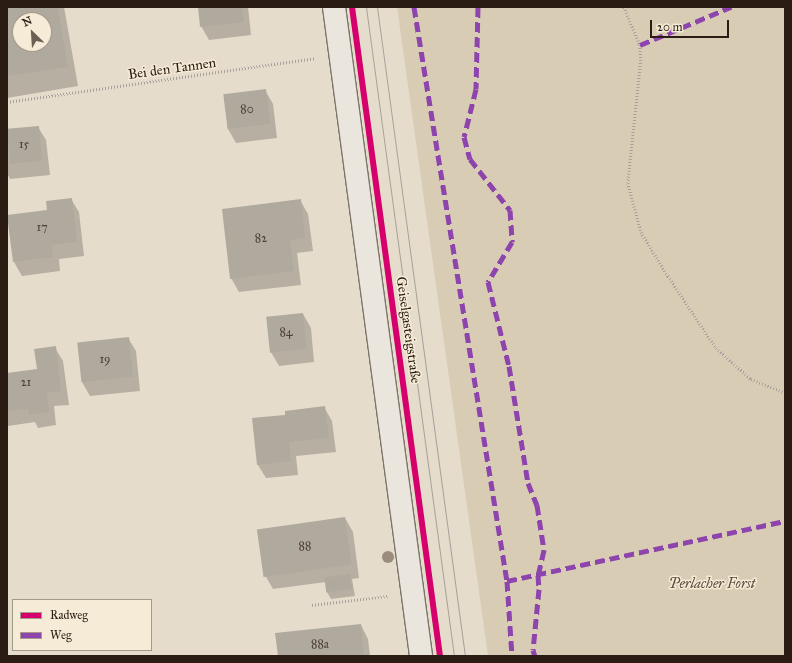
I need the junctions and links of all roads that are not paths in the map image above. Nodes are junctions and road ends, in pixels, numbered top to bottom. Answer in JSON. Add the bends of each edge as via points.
{"nodes":[{"id":1,"x":334,"y":7,"type":"edge"},
{"id":2,"x":421,"y":656,"type":"edge"}],
"edges":[{"from":1,"to":2,"type":"main road"}]}
